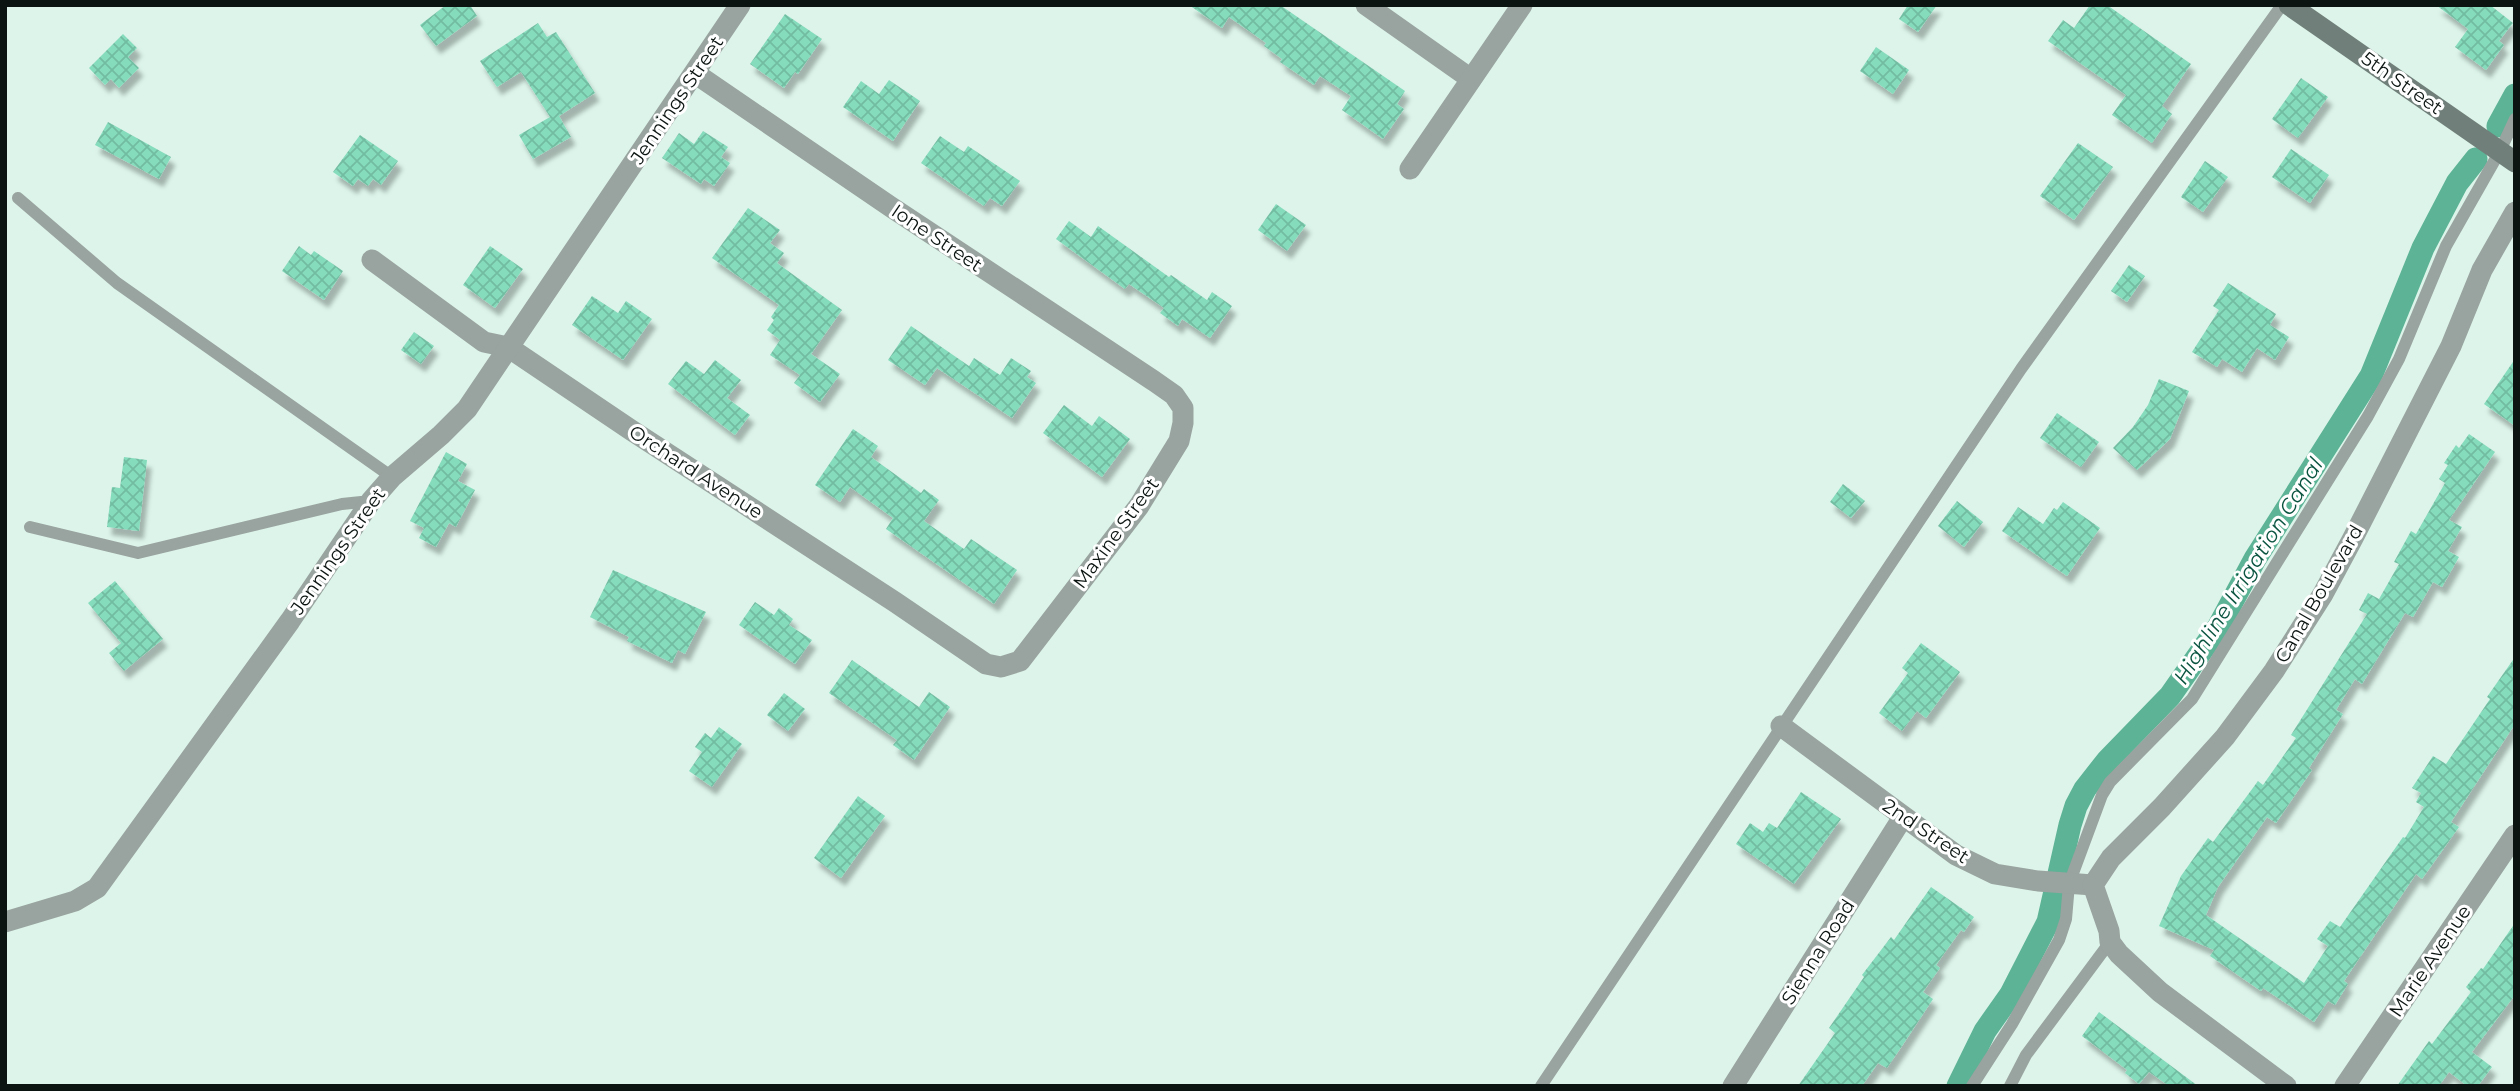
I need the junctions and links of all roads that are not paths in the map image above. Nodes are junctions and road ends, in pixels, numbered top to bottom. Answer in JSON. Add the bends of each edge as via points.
{"nodes":[{"id":1,"x":740,"y":5,"type":"edge"},
{"id":2,"x":1366,"y":5,"type":"edge"},
{"id":3,"x":1522,"y":5,"type":"edge"},
{"id":4,"x":2282,"y":5,"type":"edge"},
{"id":5,"x":2289,"y":5,"type":"edge"},
{"id":6,"x":696,"y":74,"type":"junction"},
{"id":7,"x":1471,"y":79,"type":"junction"},
{"id":8,"x":2515,"y":119,"type":"edge"},
{"id":9,"x":2507,"y":157,"type":"edge"},
{"id":10,"x":1410,"y":169,"type":"dead end"},
{"id":11,"x":18,"y":198,"type":"dead end"},
{"id":12,"x":2515,"y":212,"type":"edge"},
{"id":13,"x":372,"y":260,"type":"dead end"},
{"id":14,"x":509,"y":348,"type":"junction"},
{"id":15,"x":1179,"y":400,"type":"joint"},
{"id":16,"x":392,"y":477,"type":"junction"},
{"id":17,"x":371,"y":502,"type":"junction"},
{"id":18,"x":30,"y":527,"type":"dead end"},
{"id":19,"x":1025,"y":657,"type":"joint"},
{"id":20,"x":1781,"y":726,"type":"junction"},
{"id":21,"x":1903,"y":817,"type":"junction"},
{"id":22,"x":2515,"y":835,"type":"edge"},
{"id":23,"x":2069,"y":883,"type":"junction"},
{"id":24,"x":2093,"y":885,"type":"junction"},
{"id":25,"x":5,"y":922,"type":"edge"},
{"id":26,"x":2110,"y":942,"type":"junction"},
{"id":27,"x":1541,"y":1086,"type":"edge"},
{"id":28,"x":1733,"y":1086,"type":"edge"},
{"id":29,"x":1972,"y":1086,"type":"edge"},
{"id":30,"x":2010,"y":1086,"type":"edge"},
{"id":31,"x":2286,"y":1086,"type":"edge"},
{"id":32,"x":2345,"y":1086,"type":"edge"}],
"edges":[{"from":1,"to":6,"type":"street","name":"Jennings Street"},
{"from":2,"to":7,"type":"street"},
{"from":3,"to":7,"type":"street"},
{"from":4,"to":20,"type":"lane","via":[[2021,369]]},
{"from":5,"to":9,"type":"street","name":"5th Street"},
{"from":6,"to":14,"type":"street","name":"Jennings Street"},
{"from":6,"to":15,"type":"street","name":"Ione Street"},
{"from":7,"to":10,"type":"street"},
{"from":8,"to":9,"type":"lane"},
{"from":9,"to":23,"type":"lane","via":[[2446,246],[2399,359],[2368,416],[2192,699],[2102,794]]},
{"from":11,"to":16,"type":"lane","via":[[117,283]]},
{"from":12,"to":24,"type":"street","name":"Canal Boulevard","via":[[2323,594],[2225,737],[2111,858]]},
{"from":13,"to":14,"type":"street","name":"Orchard Avenue","via":[[484,342]]},
{"from":14,"to":16,"type":"street","name":"Jennings Street","via":[[467,409]]},
{"from":14,"to":19,"type":"street","name":"Orchard Avenue","via":[[986,664],[1005,667]]},
{"from":15,"to":19,"type":"street","name":"Maxine Street","via":[[1183,423],[1175,450],[1139,506]]},
{"from":16,"to":17,"type":"street","name":"Jennings Street"},
{"from":17,"to":18,"type":"lane","via":[[342,503],[138,552]]},
{"from":17,"to":25,"type":"street","name":"Jennings Street","via":[[97,888],[75,901]]},
{"from":20,"to":21,"type":"street","name":"2nd Street"},
{"from":20,"to":27,"type":"lane"},
{"from":21,"to":23,"type":"street","name":"2nd Street","via":[[1956,855],[1995,874]]},
{"from":21,"to":28,"type":"street","name":"Sienna Road"},
{"from":22,"to":32,"type":"street","name":"Marie Avenue"},
{"from":23,"to":24,"type":"street","name":"2nd Street"},
{"from":23,"to":29,"type":"lane","via":[[2066,919],[2051,957]]},
{"from":24,"to":26,"type":"street"},
{"from":26,"to":30,"type":"lane","via":[[2026,1055]]},
{"from":26,"to":31,"type":"street","via":[[2160,992]]}]}
